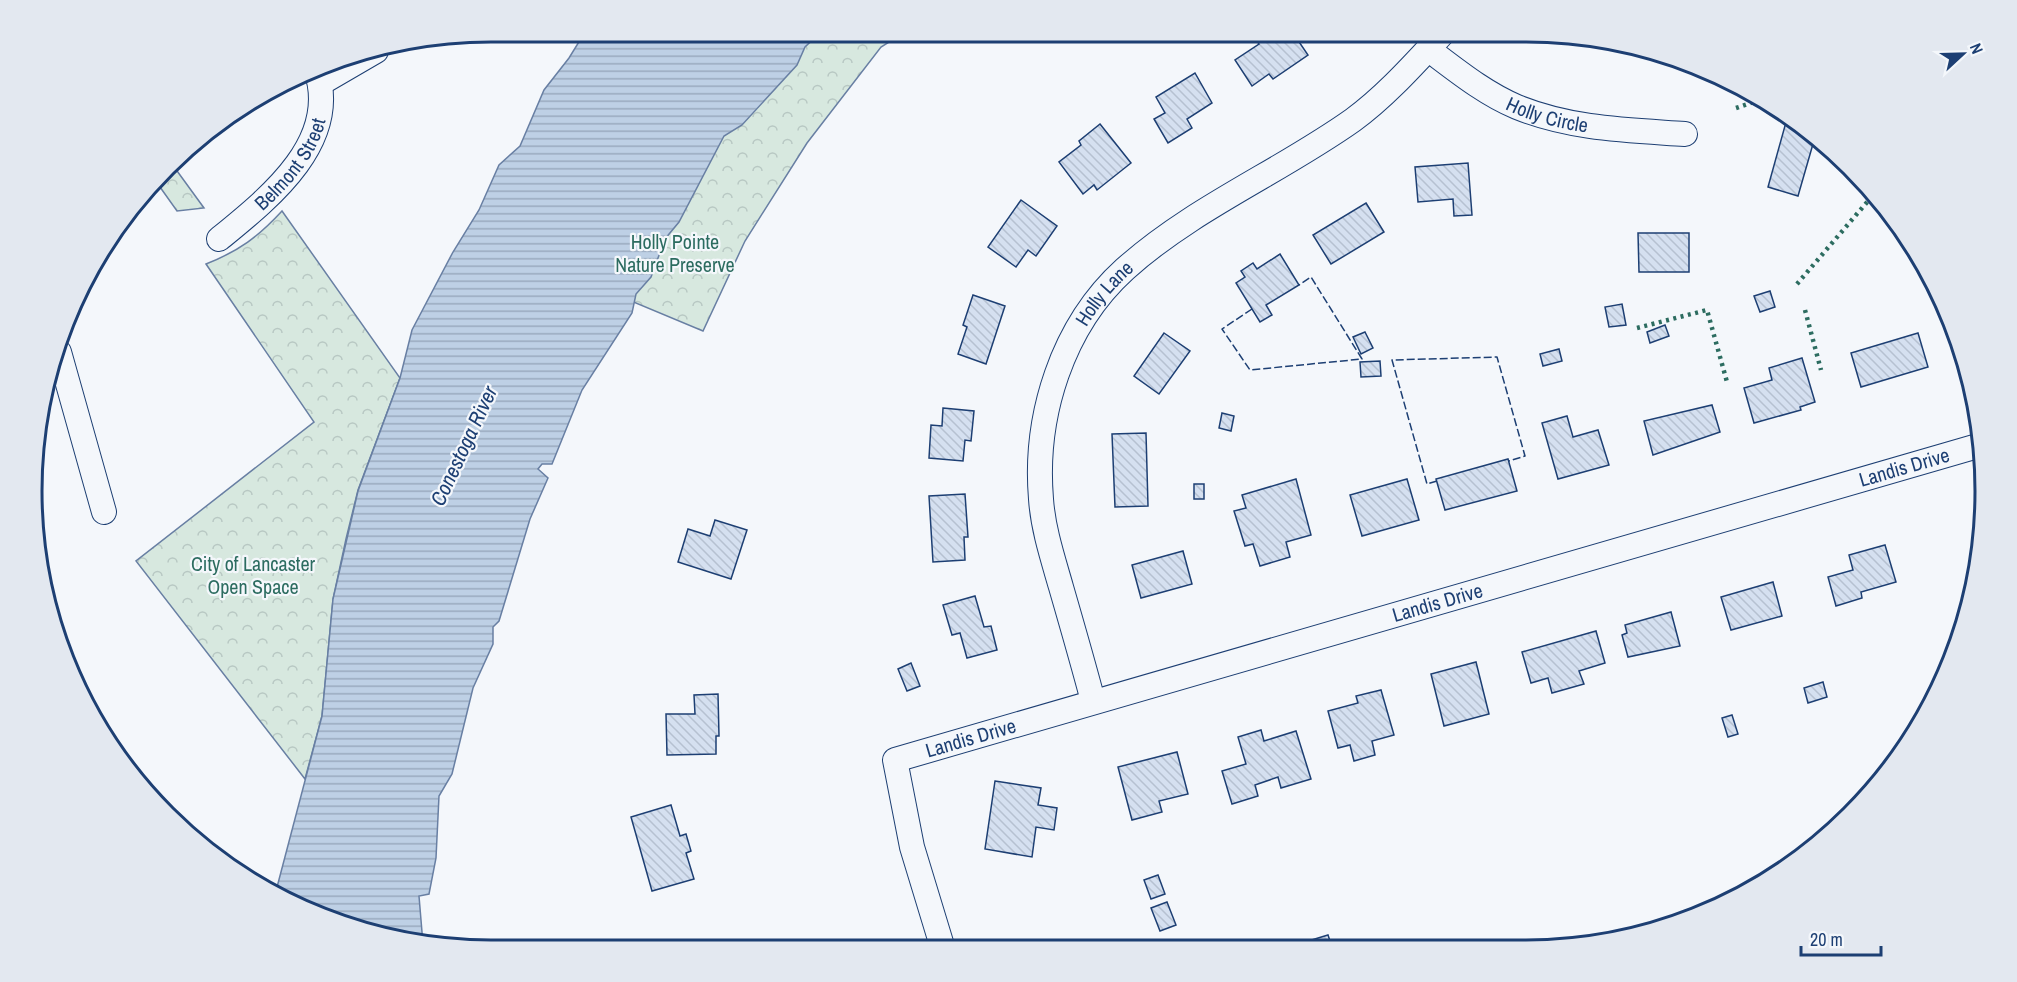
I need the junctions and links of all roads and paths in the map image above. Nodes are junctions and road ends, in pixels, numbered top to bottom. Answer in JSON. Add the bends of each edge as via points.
{"nodes":[{"id":1,"x":1435,"y":42,"type":"edge"},
{"id":2,"x":1428,"y":49,"type":"junction"},
{"id":3,"x":319,"y":76,"type":"edge"},
{"id":4,"x":1685,"y":134,"type":"dead end"},
{"id":5,"x":219,"y":238,"type":"dead end"},
{"id":6,"x":62,"y":361,"type":"edge"},
{"id":7,"x":1973,"y":447,"type":"edge"},
{"id":8,"x":104,"y":512,"type":"dead end"},
{"id":9,"x":1093,"y":701,"type":"junction"},
{"id":10,"x":940,"y":940,"type":"edge"}],
"edges":[{"from":1,"to":2,"type":"street","name":"Holly Lane"},
{"from":2,"to":4,"type":"street","name":"Holly Circle","via":[[1472,82],[1515,106],[1554,120],[1595,128]]},
{"from":2,"to":9,"type":"street","name":"Holly Lane","via":[[1354,118],[1150,249],[1124,270],[1095,303],[1073,338],[1056,374],[1045,415],[1039,457],[1041,501],[1051,552]]},
{"from":3,"to":5,"type":"street","name":"Belmont Street","via":[[320,116],[297,165],[259,206]]},
{"from":6,"to":8,"type":"street"},
{"from":7,"to":9,"type":"street","name":"Landis Drive"},
{"from":9,"to":10,"type":"street","name":"Landis Drive","via":[[895,760],[912,847]]}]}
